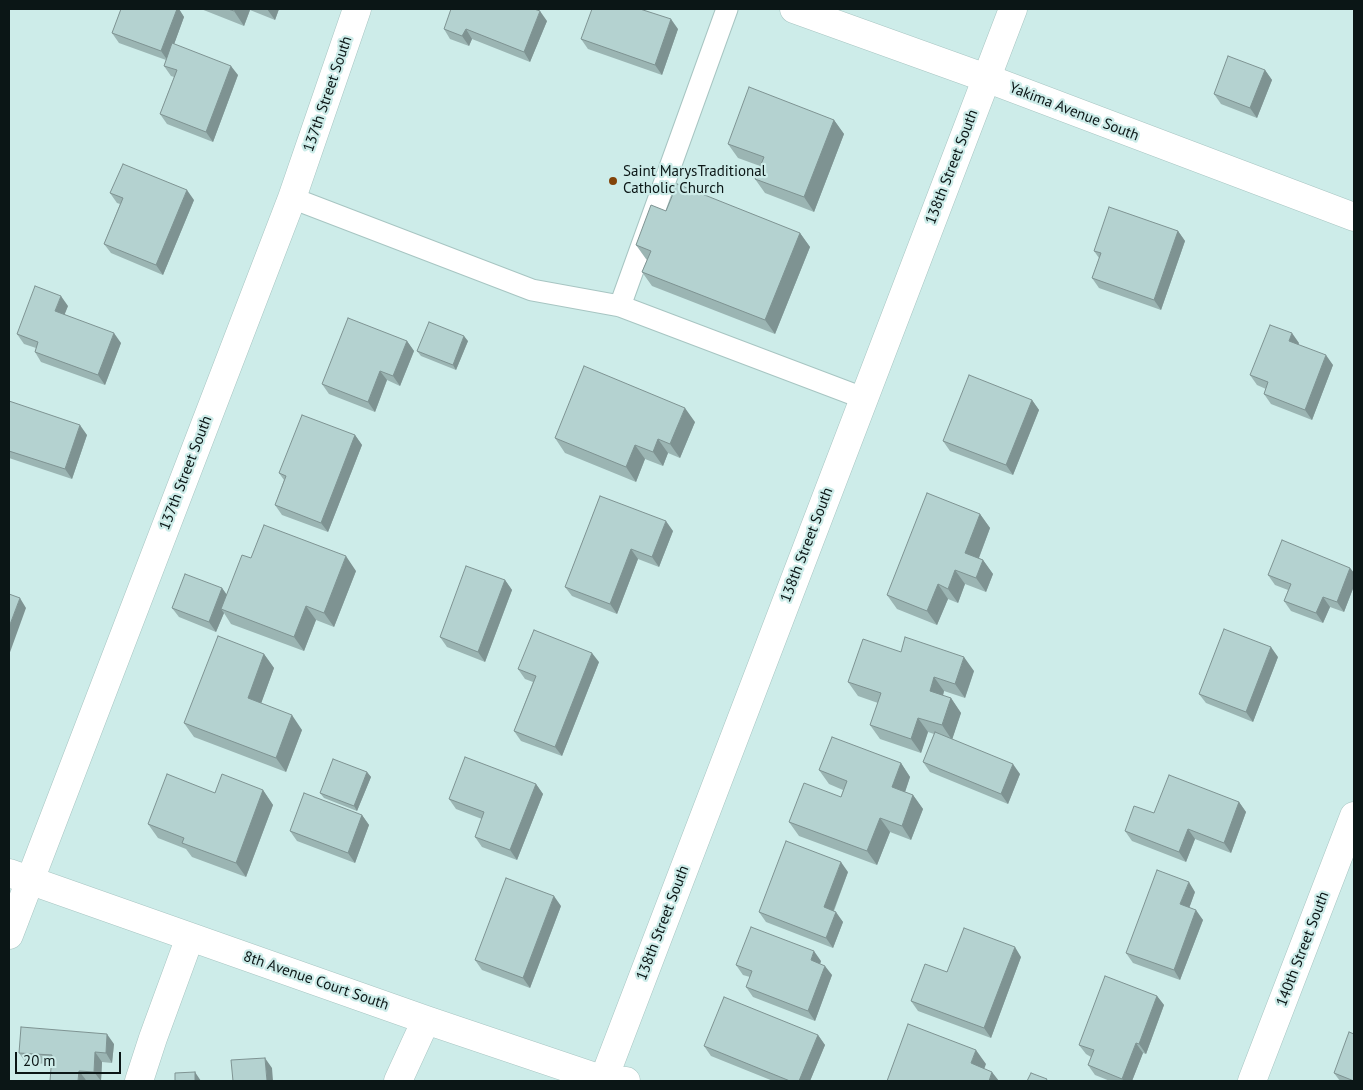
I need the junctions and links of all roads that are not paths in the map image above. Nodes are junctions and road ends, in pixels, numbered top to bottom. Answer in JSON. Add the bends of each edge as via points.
{"nodes":[{"id":1,"x":357,"y":9,"type":"edge"},
{"id":2,"x":728,"y":9,"type":"edge"},
{"id":3,"x":794,"y":9,"type":"edge"},
{"id":4,"x":1012,"y":9,"type":"edge"},
{"id":5,"x":986,"y":78,"type":"junction"},
{"id":6,"x":292,"y":198,"type":"junction"},
{"id":7,"x":1354,"y":217,"type":"edge"},
{"id":8,"x":620,"y":306,"type":"junction"},
{"id":9,"x":863,"y":398,"type":"junction"},
{"id":10,"x":1354,"y":816,"type":"edge"},
{"id":11,"x":19,"y":876,"type":"edge"},
{"id":12,"x":9,"y":935,"type":"edge"},
{"id":13,"x":190,"y":937,"type":"junction"},
{"id":14,"x":426,"y":1020,"type":"junction"},
{"id":15,"x":139,"y":1081,"type":"edge"},
{"id":16,"x":398,"y":1081,"type":"edge"},
{"id":17,"x":611,"y":1081,"type":"edge"},
{"id":18,"x":1252,"y":1081,"type":"edge"}],
"edges":[{"from":1,"to":6,"type":"street","name":"137th Street South"},
{"from":2,"to":8,"type":"lane"},
{"from":3,"to":5,"type":"street","name":"Yakima Avenue South"},
{"from":4,"to":5,"type":"street","name":"138th Street South"},
{"from":5,"to":7,"type":"street","name":"Yakima Avenue South"},
{"from":5,"to":9,"type":"street","name":"138th Street South"},
{"from":6,"to":8,"type":"lane","via":[[532,290]]},
{"from":6,"to":11,"type":"street","name":"137th Street South"},
{"from":8,"to":9,"type":"lane"},
{"from":9,"to":17,"type":"street","name":"138th Street South"},
{"from":10,"to":18,"type":"street","name":"140th Street South"},
{"from":11,"to":12,"type":"street","name":"137th Street South"},
{"from":11,"to":13,"type":"street","name":"8th Avenue Court South"},
{"from":13,"to":14,"type":"street","name":"8th Avenue Court South"},
{"from":13,"to":15,"type":"street"},
{"from":14,"to":16,"type":"street"},
{"from":14,"to":17,"type":"street","name":"8th Avenue Court South"}]}
